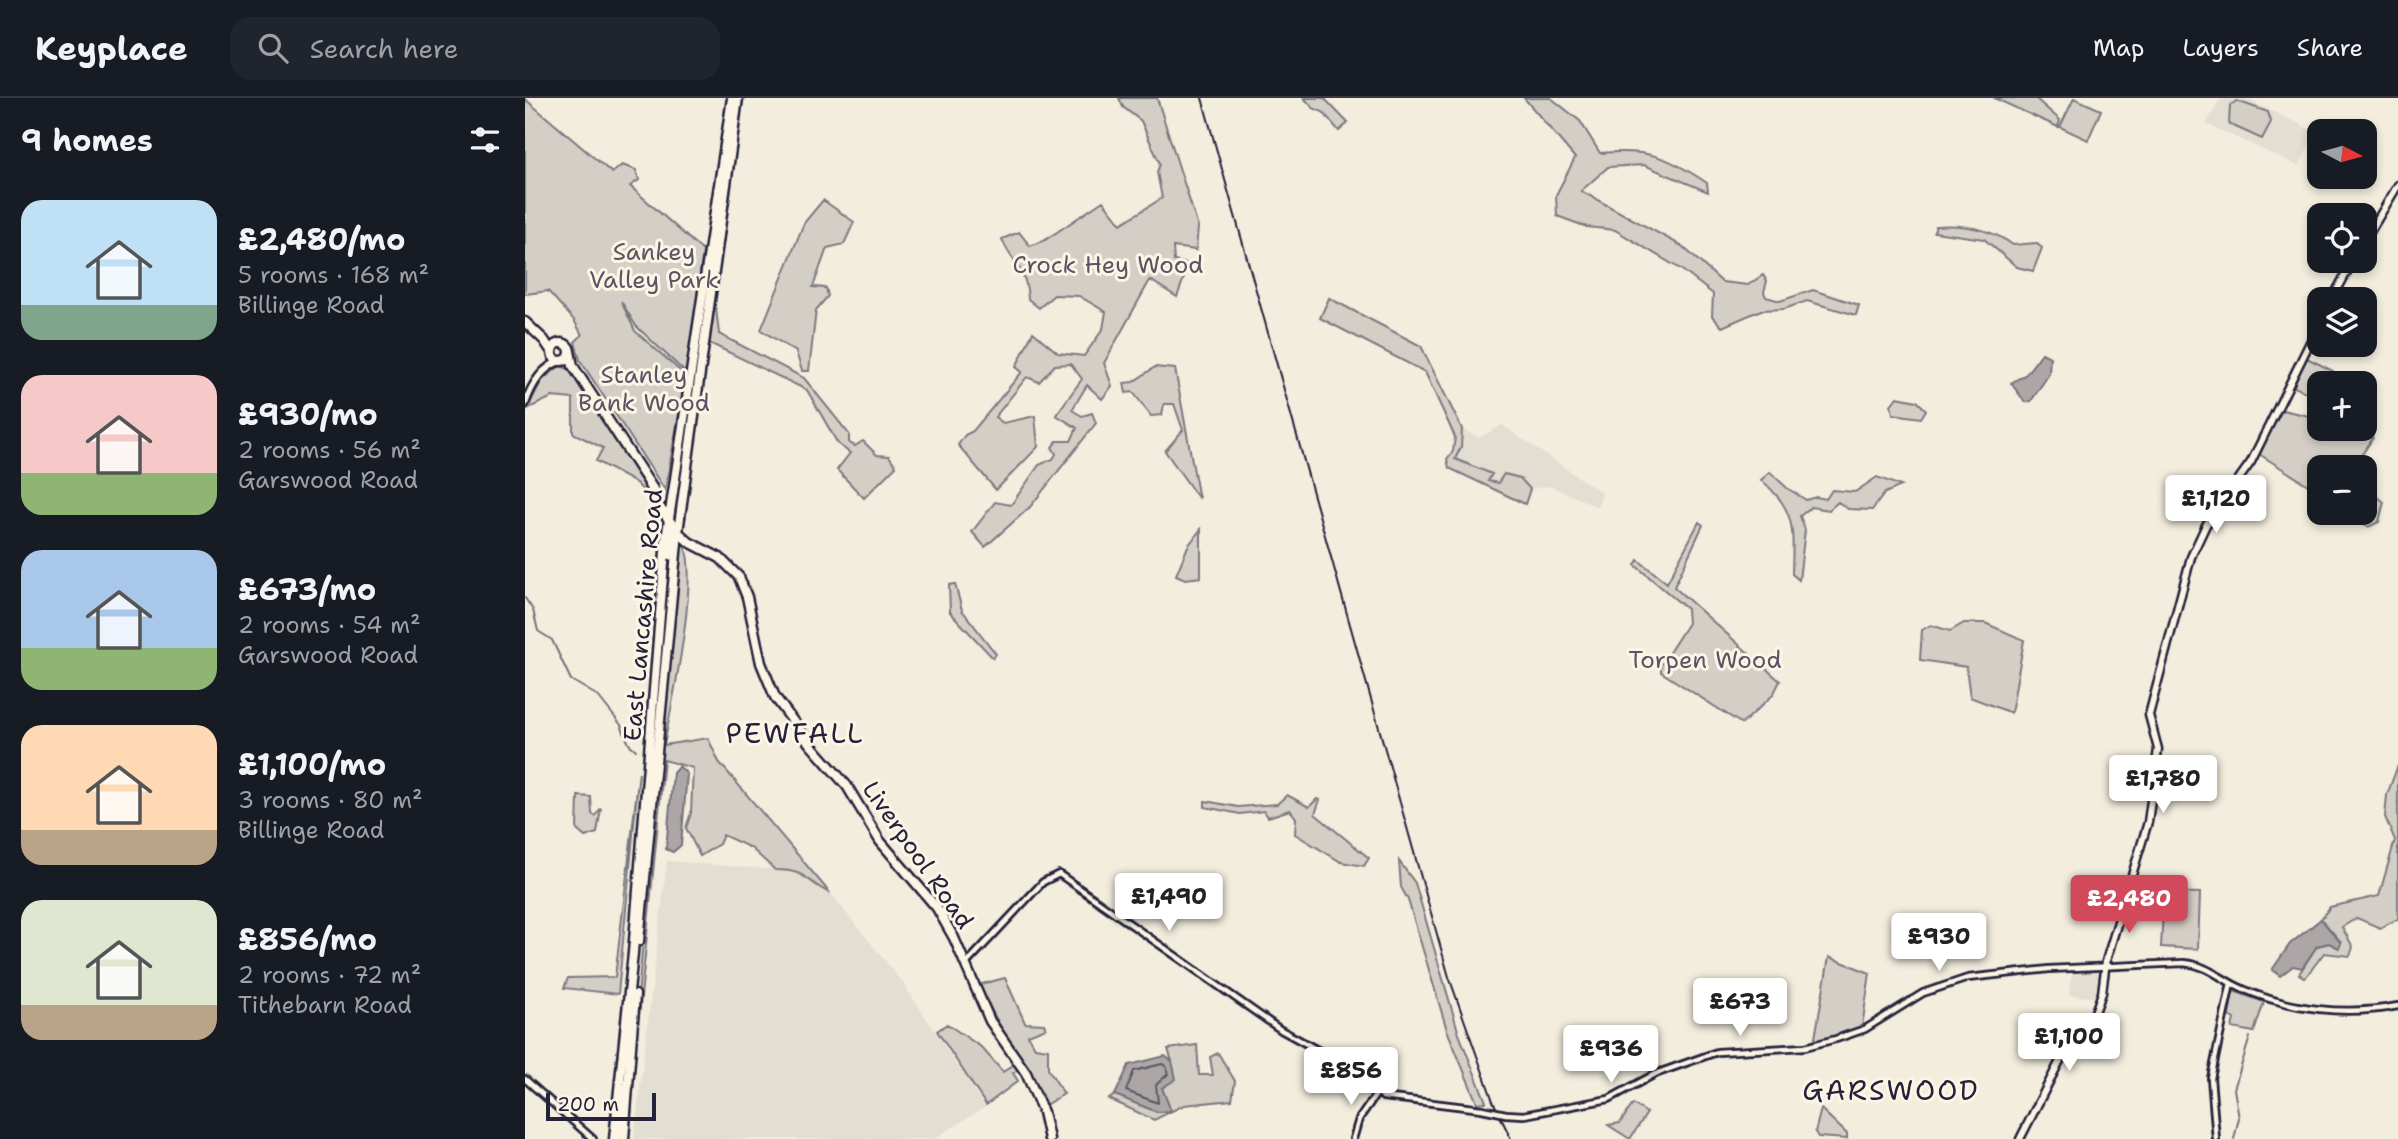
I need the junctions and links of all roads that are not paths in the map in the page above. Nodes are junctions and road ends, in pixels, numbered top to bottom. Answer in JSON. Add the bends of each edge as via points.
{"nodes":[{"id":1,"x":732,"y":98,"type":"edge"},
{"id":2,"x":738,"y":98,"type":"edge"},
{"id":3,"x":2398,"y":185,"type":"edge"},
{"id":4,"x":2377,"y":220,"type":"edge"},
{"id":5,"x":525,"y":322,"type":"edge"},
{"id":6,"x":544,"y":340,"type":"junction"},
{"id":7,"x":560,"y":343,"type":"junction"},
{"id":8,"x":2307,"y":348,"type":"edge"},
{"id":9,"x":570,"y":351,"type":"junction"},
{"id":10,"x":557,"y":357,"type":"junction"},
{"id":11,"x":573,"y":366,"type":"junction"},
{"id":12,"x":525,"y":404,"type":"edge"},
{"id":13,"x":649,"y":485,"type":"junction"},
{"id":14,"x":672,"y":492,"type":"junction"},
{"id":15,"x":657,"y":494,"type":"junction"},
{"id":16,"x":674,"y":523,"type":"junction"},
{"id":17,"x":690,"y":542,"type":"junction"},
{"id":18,"x":676,"y":547,"type":"junction"},
{"id":19,"x":653,"y":748,"type":"junction"},
{"id":20,"x":966,"y":964,"type":"junction"},
{"id":21,"x":2105,"y":968,"type":"junction"},
{"id":22,"x":2231,"y":983,"type":"junction"},
{"id":23,"x":2398,"y":1006,"type":"edge"},
{"id":24,"x":628,"y":1077,"type":"junction"},
{"id":25,"x":525,"y":1079,"type":"edge"},
{"id":26,"x":1377,"y":1093,"type":"junction"},
{"id":27,"x":593,"y":1139,"type":"edge"},
{"id":28,"x":616,"y":1139,"type":"edge"},
{"id":29,"x":624,"y":1139,"type":"edge"},
{"id":30,"x":1049,"y":1139,"type":"edge"},
{"id":31,"x":1353,"y":1139,"type":"edge"},
{"id":32,"x":2020,"y":1139,"type":"edge"},
{"id":33,"x":2216,"y":1139,"type":"edge"}],
"edges":[{"from":1,"to":14,"type":"highway","name":"East Lancashire Road"},
{"from":2,"to":16,"type":"highway","name":"East Lancashire Road","via":[[687,461]]},
{"from":3,"to":4,"type":"main road"},
{"from":5,"to":6,"type":"highway"},
{"from":6,"to":7,"type":"highway"},
{"from":6,"to":10,"type":"highway"},
{"from":7,"to":9,"type":"highway"},
{"from":7,"to":10,"type":"highway"},
{"from":8,"to":21,"type":"main road","via":[[2251,462],[2206,525],[2191,557],[2149,715],[2158,749],[2148,822]]},
{"from":9,"to":10,"type":"highway"},
{"from":9,"to":11,"type":"highway"},
{"from":10,"to":11,"type":"highway"},
{"from":10,"to":12,"type":"main road","via":[[536,380]]},
{"from":11,"to":13,"type":"highway"},
{"from":13,"to":15,"type":"highway"},
{"from":13,"to":16,"type":"highway"},
{"from":14,"to":15,"type":"highway","via":[[666,497]]},
{"from":14,"to":16,"type":"highway","name":"East Lancashire Road"},
{"from":15,"to":16,"type":"highway"},
{"from":16,"to":17,"type":"highway","name":"Liverpool Road"},
{"from":16,"to":18,"type":"highway","name":"East Lancashire Road"},
{"from":16,"to":19,"type":"highway","name":"East Lancashire Road","via":[[661,607]]},
{"from":17,"to":18,"type":"highway"},
{"from":17,"to":20,"type":"highway","name":"Liverpool Road","via":[[720,558],[739,577],[761,663],[775,697],[847,786],[880,841],[930,898]]},
{"from":18,"to":19,"type":"highway","name":"East Lancashire Road"},
{"from":19,"to":24,"type":"highway","name":"East Lancashire Road"},
{"from":19,"to":28,"type":"highway","name":"East Lancashire Road"},
{"from":20,"to":26,"type":"street","via":[[1043,882],[1059,874],[1281,1030],[1365,1076]]},
{"from":20,"to":30,"type":"highway","name":"Liverpool Road","via":[[994,1028],[1026,1073]]},
{"from":21,"to":22,"type":"street","via":[[2192,964],[2211,969]]},
{"from":21,"to":26,"type":"street","bridge":true,"via":[[2006,972],[1958,980],[1923,993],[1865,1029],[1836,1039],[1805,1047],[1717,1052],[1666,1069],[1609,1099],[1524,1115]]},
{"from":21,"to":32,"type":"main road","via":[[2098,1004],[2071,1040]]},
{"from":22,"to":23,"type":"street","via":[[2280,1002],[2340,1011]]},
{"from":22,"to":33,"type":"street","via":[[2211,1078]]},
{"from":24,"to":28,"type":"street"},
{"from":24,"to":29,"type":"highway","name":"East Lancashire Road"},
{"from":25,"to":27,"type":"street"},
{"from":26,"to":31,"type":"street","via":[[1359,1119]]}]}
